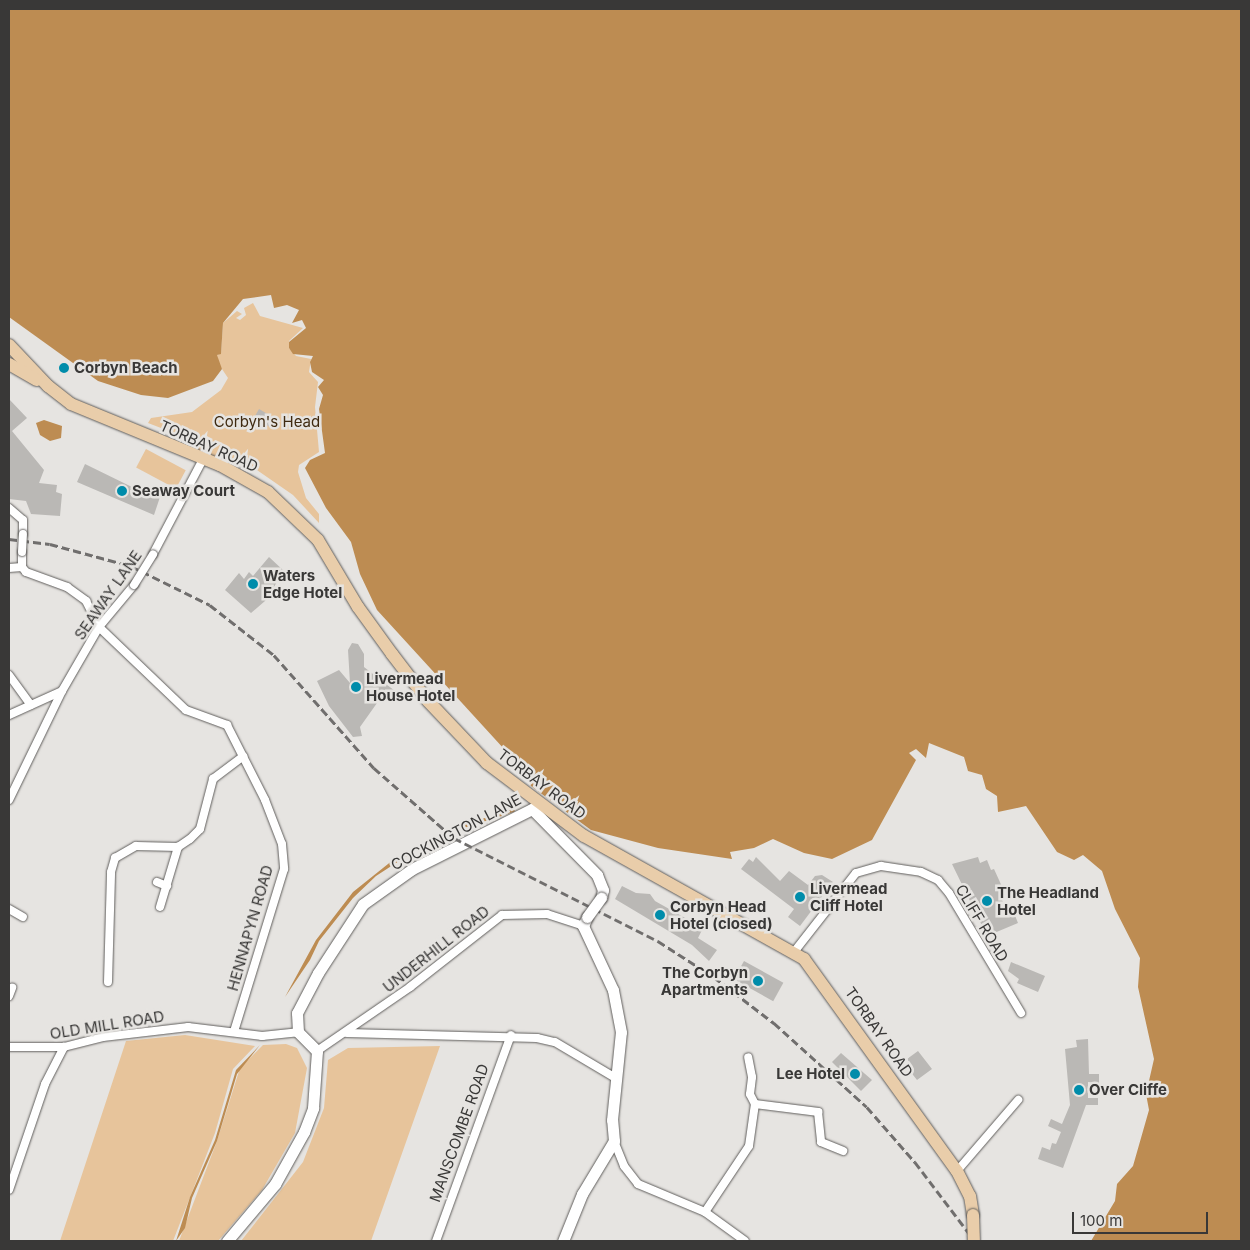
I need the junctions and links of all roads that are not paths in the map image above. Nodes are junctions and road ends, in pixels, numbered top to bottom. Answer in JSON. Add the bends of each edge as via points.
{"nodes":[{"id":1,"x":9,"y":345,"type":"edge"},
{"id":2,"x":9,"y":364,"type":"edge"},
{"id":3,"x":48,"y":386,"type":"junction"},
{"id":4,"x":203,"y":459,"type":"junction"},
{"id":5,"x":9,"y":508,"type":"edge"},
{"id":6,"x":22,"y":567,"type":"junction"},
{"id":7,"x":9,"y":568,"type":"edge"},
{"id":8,"x":98,"y":627,"type":"junction"},
{"id":9,"x":9,"y":675,"type":"edge"},
{"id":10,"x":62,"y":691,"type":"junction"},
{"id":11,"x":31,"y":704,"type":"junction"},
{"id":12,"x":9,"y":715,"type":"edge"},
{"id":13,"x":244,"y":756,"type":"junction"},
{"id":14,"x":9,"y":800,"type":"edge"},
{"id":15,"x":536,"y":807,"type":"junction"},
{"id":16,"x":178,"y":847,"type":"junction"},
{"id":17,"x":157,"y":882,"type":"dead end"},
{"id":18,"x":167,"y":886,"type":"junction"},
{"id":19,"x":160,"y":907,"type":"dead end"},
{"id":20,"x":9,"y":909,"type":"edge"},
{"id":21,"x":22,"y":917,"type":"dead end"},
{"id":22,"x":585,"y":922,"type":"junction"},
{"id":23,"x":794,"y":952,"type":"junction"},
{"id":24,"x":108,"y":982,"type":"dead end"},
{"id":25,"x":1021,"y":1012,"type":"dead end"},
{"id":26,"x":234,"y":1032,"type":"junction"},
{"id":27,"x":298,"y":1032,"type":"junction"},
{"id":28,"x":346,"y":1034,"type":"junction"},
{"id":29,"x":511,"y":1035,"type":"junction"},
{"id":30,"x":9,"y":1047,"type":"edge"},
{"id":31,"x":64,"y":1047,"type":"junction"},
{"id":32,"x":317,"y":1051,"type":"junction"},
{"id":33,"x":748,"y":1057,"type":"dead end"},
{"id":34,"x":614,"y":1077,"type":"junction"},
{"id":35,"x":1018,"y":1100,"type":"dead end"},
{"id":36,"x":754,"y":1104,"type":"junction"},
{"id":37,"x":614,"y":1141,"type":"junction"},
{"id":38,"x":843,"y":1151,"type":"dead end"},
{"id":39,"x":957,"y":1171,"type":"junction"},
{"id":40,"x":9,"y":1190,"type":"edge"},
{"id":41,"x":705,"y":1212,"type":"junction"},
{"id":42,"x":227,"y":1241,"type":"edge"},
{"id":43,"x":436,"y":1241,"type":"edge"},
{"id":44,"x":563,"y":1241,"type":"edge"},
{"id":45,"x":745,"y":1241,"type":"edge"},
{"id":46,"x":974,"y":1241,"type":"edge"}],
"edges":[{"from":1,"to":3,"type":"main road","name":"TORBAY ROAD"},
{"from":2,"to":3,"type":"main road","name":"TORBAY ROAD"},
{"from":3,"to":4,"type":"main road","name":"TORBAY ROAD","via":[[85,410]]},
{"from":4,"to":8,"type":"street","name":"SEAWAY LANE","bridge":true,"via":[[134,585]]},
{"from":4,"to":15,"type":"main road","name":"TORBAY ROAD","via":[[262,488],[303,523],[325,550],[358,607],[428,701],[487,763]]},
{"from":5,"to":6,"type":"street","bridge":true,"via":[[23,520]]},
{"from":6,"to":7,"type":"street"},
{"from":6,"to":8,"type":"street","name":"HENNAPYN ROAD","via":[[26,572],[67,586],[80,596],[94,614]]},
{"from":8,"to":10,"type":"street","name":"SEAWAY LANE"},
{"from":8,"to":13,"type":"street","name":"HENNAPYN ROAD","via":[[186,710],[226,725]]},
{"from":9,"to":11,"type":"street"},
{"from":10,"to":11,"type":"street"},
{"from":10,"to":14,"type":"street","name":"SEAWAY LANE"},
{"from":11,"to":12,"type":"street"},
{"from":13,"to":16,"type":"street","via":[[212,779],[200,829]]},
{"from":13,"to":26,"type":"street","name":"HENNAPYN ROAD","via":[[282,844],[284,869]]},
{"from":15,"to":22,"type":"street","bridge":true,"via":[[597,875],[601,898]]},
{"from":15,"to":23,"type":"main road","name":"TORBAY ROAD"},
{"from":15,"to":27,"type":"street","name":"COCKINGTON LANE","via":[[412,869],[363,904],[300,1006]]},
{"from":16,"to":18,"type":"street"},
{"from":16,"to":24,"type":"street","via":[[136,846],[115,858],[111,872]]},
{"from":17,"to":18,"type":"street"},
{"from":18,"to":19,"type":"street"},
{"from":20,"to":21,"type":"street"},
{"from":22,"to":28,"type":"street","name":"UNDERHILL ROAD","via":[[541,914],[502,915]]},
{"from":22,"to":34,"type":"street","via":[[618,1010],[621,1032]]},
{"from":23,"to":25,"type":"street","name":"CLIFF ROAD","via":[[856,873],[881,866],[922,872],[938,880],[948,893]]},
{"from":23,"to":39,"type":"main road","name":"TORBAY ROAD","via":[[843,1008]]},
{"from":26,"to":27,"type":"street","name":"OLD MILL ROAD","via":[[262,1036]]},
{"from":26,"to":31,"type":"street","name":"OLD MILL ROAD","via":[[188,1027]]},
{"from":27,"to":32,"type":"street"},
{"from":28,"to":29,"type":"street"},
{"from":28,"to":32,"type":"street","name":"UNDERHILL ROAD"},
{"from":29,"to":34,"type":"street","via":[[555,1042]]},
{"from":29,"to":43,"type":"street","name":"MANSCOMBE ROAD"},
{"from":30,"to":31,"type":"street","name":"OLD MILL ROAD"},
{"from":31,"to":40,"type":"street","via":[[44,1084]]},
{"from":32,"to":42,"type":"street","via":[[314,1099],[304,1132],[275,1184]]},
{"from":33,"to":36,"type":"street","via":[[752,1077],[750,1094]]},
{"from":34,"to":37,"type":"street"},
{"from":35,"to":39,"type":"street"},
{"from":36,"to":38,"type":"street","via":[[818,1112],[821,1142]]},
{"from":36,"to":41,"type":"street","via":[[749,1146]]},
{"from":37,"to":41,"type":"street","via":[[624,1166],[638,1184]]},
{"from":37,"to":44,"type":"street","via":[[582,1194]]},
{"from":39,"to":46,"type":"main road","name":"TORBAY ROAD","bridge":true,"via":[[970,1196]]},
{"from":41,"to":45,"type":"street"}]}
